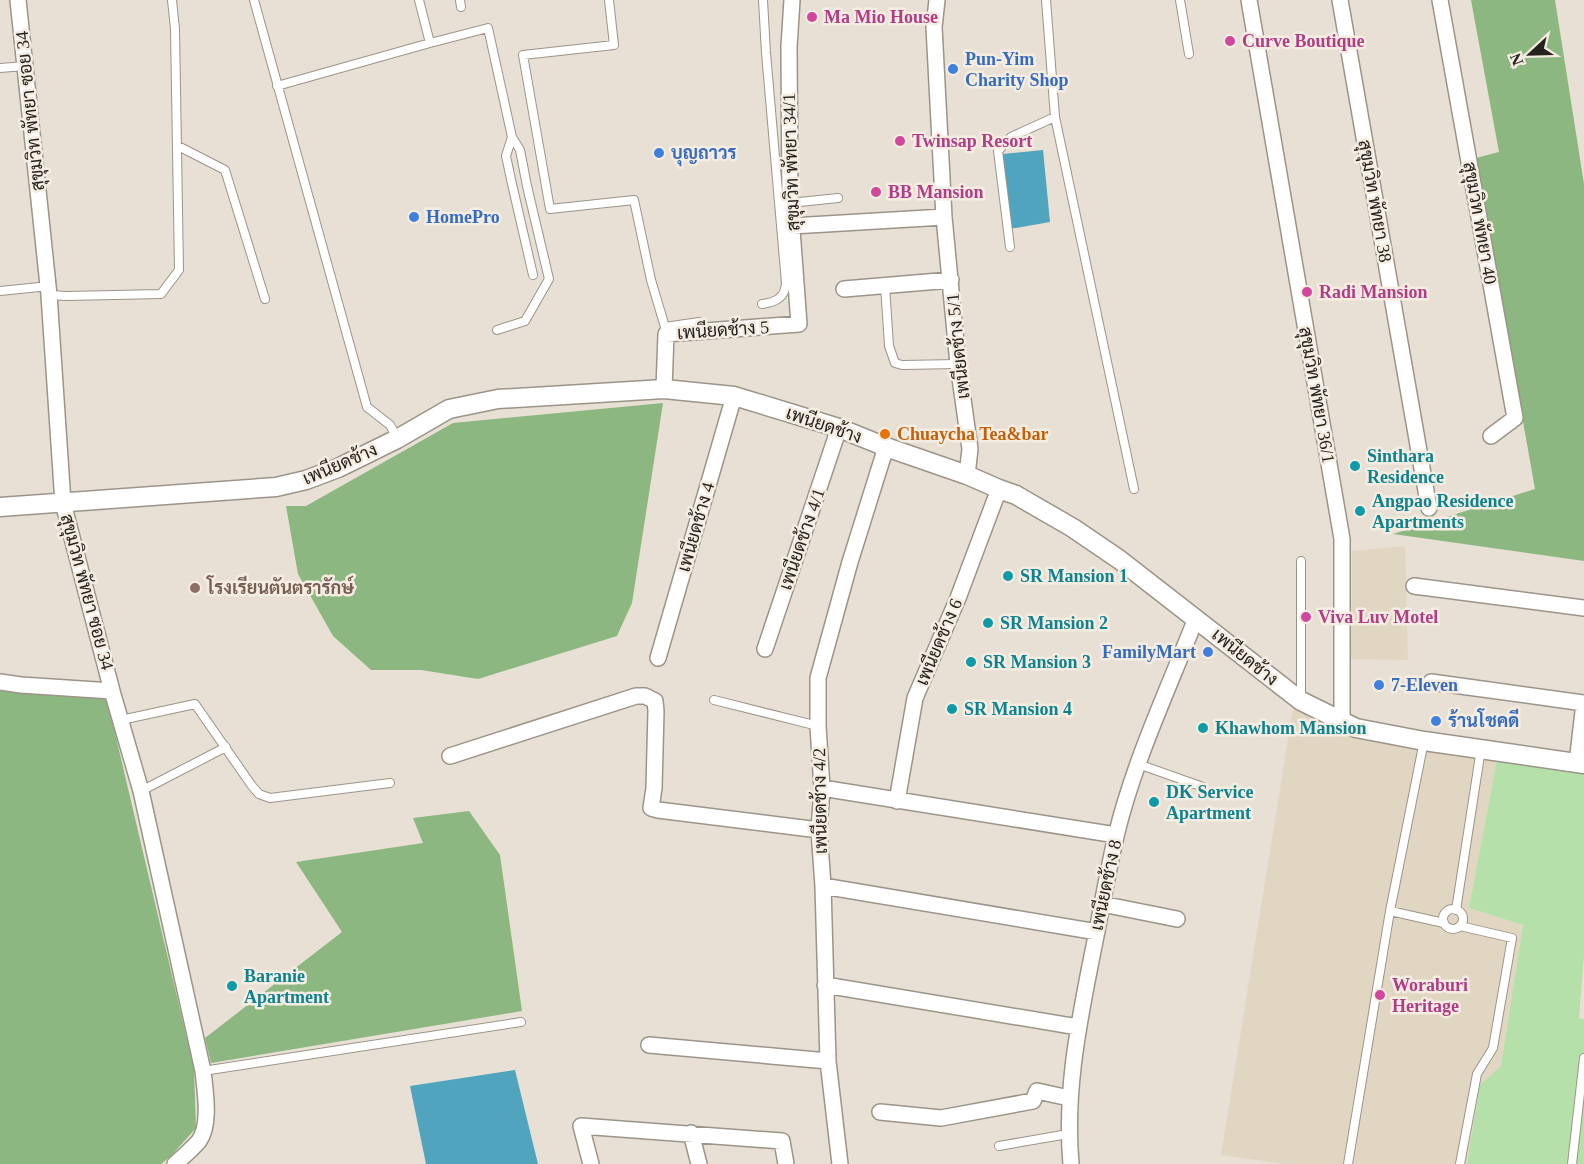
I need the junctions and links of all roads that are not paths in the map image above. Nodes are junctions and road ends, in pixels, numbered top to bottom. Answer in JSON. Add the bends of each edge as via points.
{"nodes":[{"id":1,"x":18,"y":0,"type":"edge"},
{"id":2,"x":172,"y":0,"type":"edge"},
{"id":3,"x":254,"y":0,"type":"edge"},
{"id":4,"x":419,"y":0,"type":"edge"},
{"id":5,"x":609,"y":0,"type":"edge"},
{"id":6,"x":763,"y":0,"type":"edge"},
{"id":7,"x":792,"y":0,"type":"edge"},
{"id":8,"x":936,"y":0,"type":"edge"},
{"id":9,"x":1046,"y":0,"type":"edge"},
{"id":10,"x":1180,"y":0,"type":"edge"},
{"id":11,"x":1249,"y":0,"type":"edge"},
{"id":12,"x":1340,"y":0,"type":"edge"},
{"id":13,"x":1440,"y":0,"type":"edge"},
{"id":14,"x":430,"y":43,"type":"junction"},
{"id":15,"x":1189,"y":54,"type":"dead end"},
{"id":16,"x":25,"y":66,"type":"junction"},
{"id":17,"x":0,"y":68,"type":"edge"},
{"id":18,"x":277,"y":86,"type":"junction"},
{"id":19,"x":1055,"y":117,"type":"junction"},
{"id":20,"x":512,"y":136,"type":"junction"},
{"id":21,"x":178,"y":146,"type":"junction"},
{"id":22,"x":838,"y":198,"type":"dead end"},
{"id":23,"x":790,"y":203,"type":"junction"},
{"id":24,"x":944,"y":217,"type":"junction"},
{"id":25,"x":792,"y":226,"type":"junction"},
{"id":26,"x":1010,"y":247,"type":"dead end"},
{"id":27,"x":533,"y":275,"type":"dead end"},
{"id":28,"x":951,"y":280,"type":"junction"},
{"id":29,"x":885,"y":285,"type":"junction"},
{"id":30,"x":844,"y":289,"type":"dead end"},
{"id":31,"x":0,"y":291,"type":"edge"},
{"id":32,"x":49,"y":291,"type":"junction"},
{"id":33,"x":266,"y":299,"type":"dead end"},
{"id":34,"x":762,"y":304,"type":"dead end"},
{"id":35,"x":699,"y":322,"type":"dead end"},
{"id":36,"x":799,"y":324,"type":"joint"},
{"id":37,"x":497,"y":330,"type":"dead end"},
{"id":38,"x":958,"y":364,"type":"junction"},
{"id":39,"x":664,"y":389,"type":"junction"},
{"id":40,"x":734,"y":396,"type":"junction"},
{"id":41,"x":839,"y":428,"type":"junction"},
{"id":42,"x":1491,"y":436,"type":"dead end"},
{"id":43,"x":397,"y":439,"type":"junction"},
{"id":44,"x":886,"y":447,"type":"junction"},
{"id":45,"x":967,"y":475,"type":"junction"},
{"id":46,"x":999,"y":489,"type":"junction"},
{"id":47,"x":1134,"y":489,"type":"dead end"},
{"id":48,"x":63,"y":503,"type":"junction"},
{"id":49,"x":0,"y":507,"type":"edge"},
{"id":50,"x":1429,"y":508,"type":"dead end"},
{"id":51,"x":1301,"y":561,"type":"dead end"},
{"id":52,"x":1414,"y":586,"type":"dead end"},
{"id":53,"x":1584,"y":608,"type":"edge"},
{"id":54,"x":1196,"y":618,"type":"junction"},
{"id":55,"x":765,"y":649,"type":"dead end"},
{"id":56,"x":658,"y":658,"type":"dead end"},
{"id":57,"x":0,"y":682,"type":"edge"},
{"id":58,"x":1431,"y":682,"type":"dead end"},
{"id":59,"x":112,"y":691,"type":"junction"},
{"id":60,"x":714,"y":700,"type":"dead end"},
{"id":61,"x":1301,"y":700,"type":"junction"},
{"id":62,"x":1584,"y":703,"type":"edge"},
{"id":63,"x":121,"y":720,"type":"junction"},
{"id":64,"x":1342,"y":722,"type":"junction"},
{"id":65,"x":818,"y":726,"type":"junction"},
{"id":66,"x":1424,"y":741,"type":"junction"},
{"id":67,"x":226,"y":747,"type":"junction"},
{"id":68,"x":1481,"y":749,"type":"junction"},
{"id":69,"x":450,"y":756,"type":"dead end"},
{"id":70,"x":1580,"y":763,"type":"edge"},
{"id":71,"x":1138,"y":764,"type":"junction"},
{"id":72,"x":390,"y":783,"type":"dead end"},
{"id":73,"x":1203,"y":787,"type":"dead end"},
{"id":74,"x":822,"y":788,"type":"junction"},
{"id":75,"x":141,"y":791,"type":"junction"},
{"id":76,"x":897,"y":801,"type":"junction"},
{"id":77,"x":819,"y":830,"type":"junction"},
{"id":78,"x":1116,"y":835,"type":"junction"},
{"id":79,"x":823,"y":886,"type":"junction"},
{"id":80,"x":1102,"y":904,"type":"junction"},
{"id":81,"x":1456,"y":910,"type":"junction"},
{"id":82,"x":1390,"y":911,"type":"junction"},
{"id":83,"x":1177,"y":919,"type":"dead end"},
{"id":84,"x":1444,"y":923,"type":"junction"},
{"id":85,"x":1460,"y":926,"type":"junction"},
{"id":86,"x":1096,"y":932,"type":"junction"},
{"id":87,"x":825,"y":986,"type":"junction"},
{"id":88,"x":521,"y":1022,"type":"dead end"},
{"id":89,"x":1078,"y":1027,"type":"junction"},
{"id":90,"x":649,"y":1045,"type":"dead end"},
{"id":91,"x":1584,"y":1058,"type":"edge"},
{"id":92,"x":828,"y":1061,"type":"junction"},
{"id":93,"x":202,"y":1071,"type":"junction"},
{"id":94,"x":1069,"y":1098,"type":"junction"},
{"id":95,"x":880,"y":1112,"type":"dead end"},
{"id":96,"x":691,"y":1133,"type":"junction"},
{"id":97,"x":1068,"y":1134,"type":"junction"},
{"id":98,"x":999,"y":1146,"type":"dead end"},
{"id":99,"x":176,"y":1164,"type":"edge"},
{"id":100,"x":591,"y":1164,"type":"edge"},
{"id":101,"x":699,"y":1164,"type":"edge"},
{"id":102,"x":786,"y":1164,"type":"edge"},
{"id":103,"x":840,"y":1164,"type":"edge"},
{"id":104,"x":1071,"y":1164,"type":"edge"},
{"id":105,"x":1348,"y":1164,"type":"edge"},
{"id":106,"x":1460,"y":1164,"type":"edge"},
{"id":107,"x":1572,"y":1164,"type":"edge"}],
"edges":[{"from":1,"to":16,"type":"street","name":"สุขุมวิท พัทยา ซอย 34"},
{"from":2,"to":21,"type":"lane"},
{"from":3,"to":18,"type":"lane"},
{"from":4,"to":14,"type":"lane"},
{"from":5,"to":35,"type":"lane","via":[[614,45],[523,56],[550,209],[634,200],[665,327]]},
{"from":6,"to":34,"type":"lane","via":[[786,283],[779,300]]},
{"from":7,"to":23,"type":"street","name":"สุขุมวิท พัทยา 34/1"},
{"from":8,"to":24,"type":"street","name":"เพนียดช้าง 5/1"},
{"from":9,"to":19,"type":"lane"},
{"from":10,"to":15,"type":"lane"},
{"from":11,"to":64,"type":"street","name":"สุขุมวิท พัทยา 36/1","via":[[1342,539]]},
{"from":12,"to":50,"type":"street","name":"สุขุมวิท พัทยา 38"},
{"from":13,"to":42,"type":"street","name":"สุขุมวิท พัทยา 40","via":[[1515,418]]},
{"from":14,"to":18,"type":"lane"},
{"from":14,"to":20,"type":"lane","via":[[488,28]]},
{"from":16,"to":17,"type":"lane"},
{"from":16,"to":32,"type":"street","name":"สุขุมวิท พัทยา ซอย 34"},
{"from":18,"to":43,"type":"lane","via":[[367,407],[390,425]]},
{"from":19,"to":26,"type":"lane","via":[[1011,137],[998,151]]},
{"from":19,"to":47,"type":"lane"},
{"from":20,"to":27,"type":"lane","via":[[506,156]]},
{"from":20,"to":37,"type":"lane","via":[[520,150],[549,279],[525,321]]},
{"from":21,"to":32,"type":"lane","via":[[179,270],[161,294],[67,296]]},
{"from":21,"to":33,"type":"lane","via":[[225,170]]},
{"from":22,"to":23,"type":"lane"},
{"from":23,"to":25,"type":"street","name":"สุขุมวิท พัทยา 34/1"},
{"from":24,"to":25,"type":"street"},
{"from":24,"to":28,"type":"street","name":"เพนียดช้าง 5/1"},
{"from":25,"to":36,"type":"street","name":"สุขุมวิท พัทยา 34/1"},
{"from":28,"to":29,"type":"street"},
{"from":28,"to":38,"type":"street","name":"เพนียดช้าง 5/1"},
{"from":29,"to":30,"type":"street"},
{"from":29,"to":38,"type":"lane","via":[[895,363]]},
{"from":31,"to":32,"type":"lane"},
{"from":32,"to":48,"type":"street","name":"สุขุมวิท พัทยา ซอย 34"},
{"from":36,"to":39,"type":"street","name":"เพนียดช้าง 5","via":[[666,334]]},
{"from":38,"to":45,"type":"street","name":"เพนียดช้าง 5/1","via":[[970,449]]},
{"from":39,"to":40,"type":"street","name":"เพนียดช้าง"},
{"from":39,"to":43,"type":"street","name":"เพนียดช้าง","via":[[498,399],[449,409]]},
{"from":40,"to":41,"type":"street","name":"เพนียดช้าง"},
{"from":40,"to":56,"type":"street","name":"เพนียดช้าง 4"},
{"from":41,"to":44,"type":"street","name":"เพนียดช้าง"},
{"from":41,"to":55,"type":"street","name":"เพนียดช้าง 4/1"},
{"from":43,"to":48,"type":"street","name":"เพนียดช้าง","via":[[316,476],[276,488]]},
{"from":44,"to":45,"type":"street","name":"เพนียดช้าง"},
{"from":44,"to":65,"type":"street","name":"เพนียดช้าง 4/2","via":[[818,678]]},
{"from":45,"to":46,"type":"street","name":"เพนียดช้าง"},
{"from":46,"to":54,"type":"street","name":"เพนียดช้าง","via":[[1073,528]]},
{"from":46,"to":76,"type":"street","name":"เพนียดช้าง 6","via":[[915,698]]},
{"from":48,"to":49,"type":"street","name":"เพนียดช้าง"},
{"from":48,"to":59,"type":"street","name":"สุขุมวิท พัทยา ซอย 34"},
{"from":51,"to":61,"type":"lane"},
{"from":52,"to":53,"type":"street"},
{"from":54,"to":61,"type":"street","name":"เพนียดช้าง"},
{"from":54,"to":71,"type":"street","name":"เพนียดช้าง 8"},
{"from":57,"to":59,"type":"street"},
{"from":58,"to":62,"type":"street"},
{"from":59,"to":63,"type":"street","name":"สุขุมวิท พัทยา ซอย 34"},
{"from":60,"to":65,"type":"lane"},
{"from":61,"to":64,"type":"street","name":"เพนียดช้าง"},
{"from":62,"to":70,"type":"street"},
{"from":63,"to":67,"type":"lane","via":[[195,704]]},
{"from":63,"to":75,"type":"street","name":"สุขุมวิท พัทยา ซอย 34"},
{"from":64,"to":66,"type":"street","name":"เพนียดช้าง"},
{"from":65,"to":74,"type":"street","name":"เพนียดช้าง 4/2"},
{"from":66,"to":68,"type":"street","name":"เพนียดช้าง"},
{"from":66,"to":82,"type":"lane"},
{"from":67,"to":72,"type":"lane","via":[[252,786],[270,798]]},
{"from":67,"to":75,"type":"lane"},
{"from":68,"to":70,"type":"street","name":"เพนียดช้าง"},
{"from":68,"to":81,"type":"lane"},
{"from":69,"to":77,"type":"street","via":[[645,696],[655,701],[656,711],[651,808]]},
{"from":71,"to":73,"type":"lane"},
{"from":71,"to":78,"type":"street","name":"เพนียดช้าง 8"},
{"from":74,"to":76,"type":"street"},
{"from":74,"to":77,"type":"street","name":"เพนียดช้าง 4/2"},
{"from":75,"to":93,"type":"street","name":"สุขุมวิท พัทยา ซอย 34"},
{"from":76,"to":78,"type":"street"},
{"from":77,"to":79,"type":"street","name":"เพนียดช้าง 4/2"},
{"from":78,"to":80,"type":"street","name":"เพนียดช้าง 8"},
{"from":79,"to":86,"type":"street"},
{"from":79,"to":87,"type":"street","name":"เพนียดช้าง 4/2"},
{"from":80,"to":83,"type":"street"},
{"from":80,"to":86,"type":"street","name":"เพนียดช้าง 8"},
{"from":81,"to":84,"type":"lane","via":[[1447,911]]},
{"from":81,"to":85,"type":"lane","via":[[1462,916]]},
{"from":82,"to":84,"type":"lane"},
{"from":82,"to":105,"type":"lane"},
{"from":84,"to":85,"type":"lane","via":[[1451,929]]},
{"from":85,"to":106,"type":"lane","via":[[1512,938],[1493,1048],[1477,1074]]},
{"from":86,"to":89,"type":"street","name":"เพนียดช้าง 8"},
{"from":87,"to":89,"type":"street"},
{"from":87,"to":92,"type":"street","name":"เพนียดช้าง 4/2"},
{"from":88,"to":93,"type":"lane"},
{"from":89,"to":94,"type":"street","name":"เพนียดช้าง 8"},
{"from":90,"to":92,"type":"street"},
{"from":91,"to":107,"type":"lane"},
{"from":92,"to":103,"type":"street","name":"เพนียดช้าง 4/2"},
{"from":93,"to":99,"type":"street","name":"สุขุมวิท พัทยา ซอย 34","via":[[205,1123],[200,1139]]},
{"from":94,"to":95,"type":"street","via":[[1037,1091],[1033,1101],[941,1118]]},
{"from":94,"to":97,"type":"street","name":"เพนียดช้าง 8"},
{"from":96,"to":100,"type":"street","via":[[581,1126]]},
{"from":96,"to":101,"type":"street"},
{"from":96,"to":102,"type":"street","via":[[782,1141]]},
{"from":97,"to":98,"type":"lane"},
{"from":97,"to":104,"type":"street","name":"เพนียดช้าง 8"}]}
